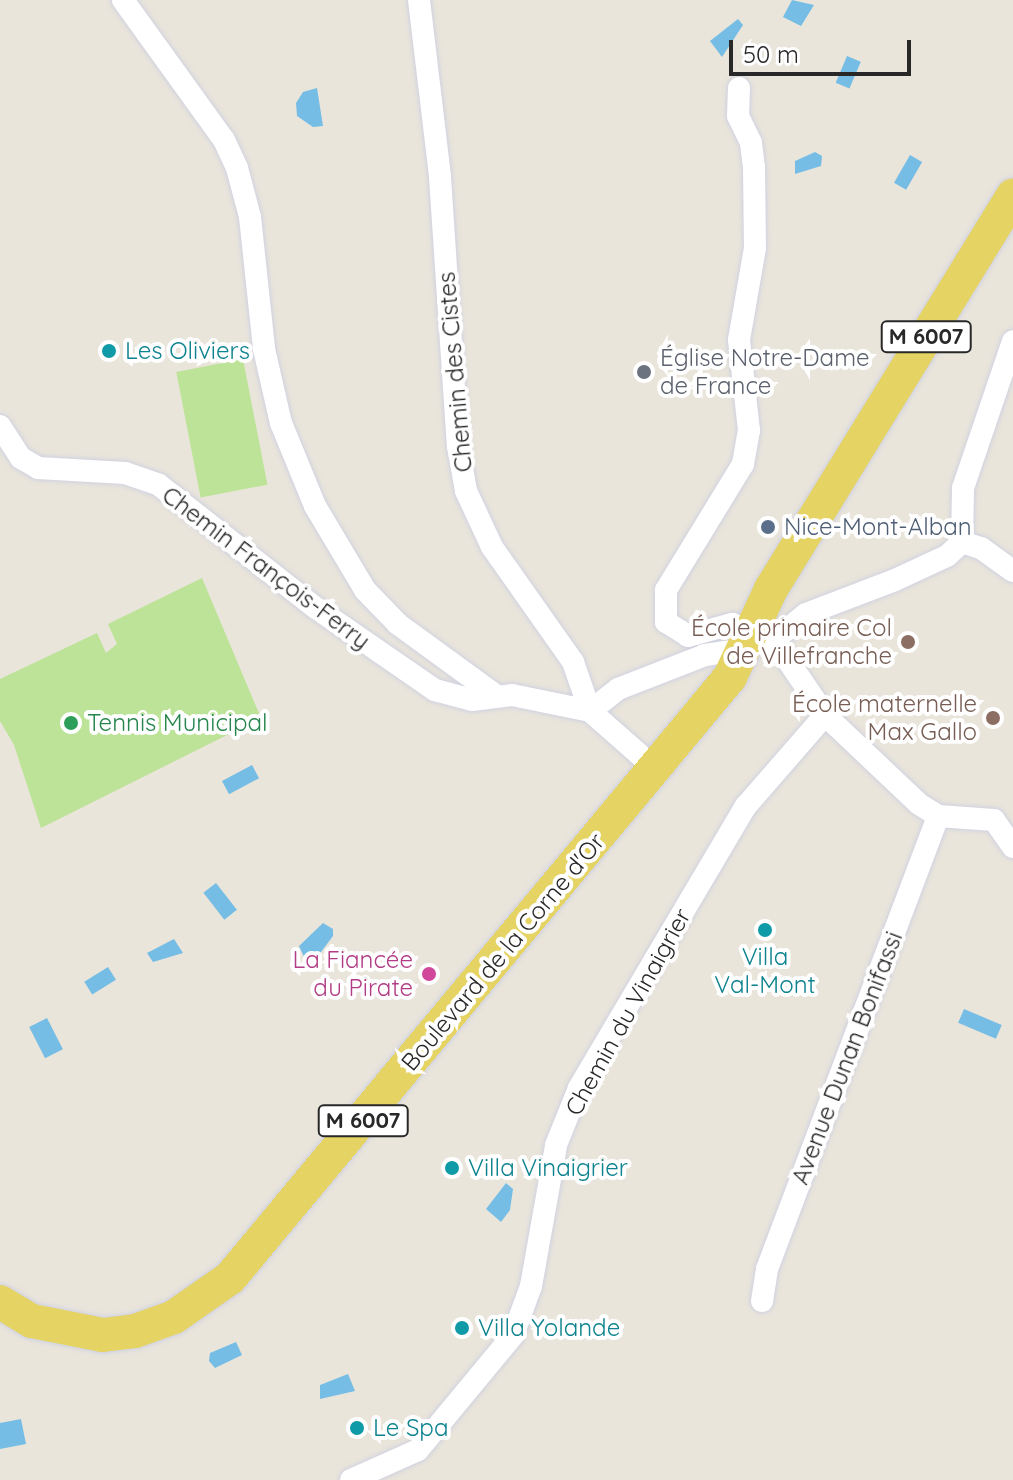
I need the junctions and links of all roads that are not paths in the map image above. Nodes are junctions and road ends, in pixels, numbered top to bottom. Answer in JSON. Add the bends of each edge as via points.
{"nodes":[{"id":1,"x":123,"y":0,"type":"edge"},
{"id":2,"x":419,"y":0,"type":"edge"},
{"id":3,"x":739,"y":88,"type":"dead end"},
{"id":4,"x":1013,"y":195,"type":"edge"},
{"id":5,"x":1013,"y":341,"type":"edge"},
{"id":6,"x":0,"y":426,"type":"edge"},
{"id":7,"x":11,"y":457,"type":"edge"},
{"id":8,"x":962,"y":542,"type":"junction"},
{"id":9,"x":1013,"y":571,"type":"edge"},
{"id":10,"x":757,"y":639,"type":"junction"},
{"id":11,"x":494,"y":694,"type":"junction"},
{"id":12,"x":590,"y":711,"type":"junction"},
{"id":13,"x":825,"y":715,"type":"junction"},
{"id":14,"x":657,"y":770,"type":"junction"},
{"id":15,"x":938,"y":816,"type":"junction"},
{"id":16,"x":1013,"y":847,"type":"edge"},
{"id":17,"x":762,"y":1301,"type":"dead end"},
{"id":18,"x":0,"y":1302,"type":"edge"},
{"id":19,"x":351,"y":1480,"type":"edge"}],
"edges":[{"from":1,"to":11,"type":"street","via":[[224,140],[237,168],[250,217],[268,364],[281,423],[315,506],[365,590],[398,624]]},
{"from":2,"to":12,"type":"street","name":"Chemin des Cistes","via":[[440,177],[458,446],[466,491],[492,547],[573,662]]},
{"from":3,"to":10,"type":"street","via":[[738,116],[751,143],[754,167],[755,248],[739,340],[749,430],[743,464],[666,590],[663,609],[677,633],[688,636],[732,624]]},
{"from":4,"to":10,"type":"main road","number":"M 6007","via":[[771,589]]},
{"from":5,"to":8,"type":"street","via":[[963,488]]},
{"from":6,"to":7,"type":"street","name":"Chemin François-Ferry"},
{"from":7,"to":11,"type":"street","name":"Chemin François-Ferry","via":[[49,471],[125,473],[159,485],[397,667],[456,697]]},
{"from":8,"to":9,"type":"street","via":[[981,548]]},
{"from":8,"to":10,"type":"street","via":[[934,562]]},
{"from":10,"to":12,"type":"street","via":[[618,689]]},
{"from":10,"to":13,"type":"street"},
{"from":10,"to":14,"type":"main road","name":"Boulevard de la Corne d'Or","number":"M 6007"},
{"from":11,"to":12,"type":"street"},
{"from":12,"to":14,"type":"street"},
{"from":13,"to":15,"type":"street"},
{"from":13,"to":19,"type":"street","name":"Chemin du Vinaigrier","via":[[746,806],[579,1088],[556,1145],[531,1286],[513,1335],[418,1450]]},
{"from":14,"to":18,"type":"main road","name":"Boulevard de la Corne d'Or","number":"M 6007","via":[[230,1278],[174,1317],[103,1335],[32,1321]]},
{"from":15,"to":16,"type":"street","via":[[988,818],[1003,826]]},
{"from":15,"to":17,"type":"street","name":"Avenue Dunan Bonifassi","via":[[767,1269]]}]}
